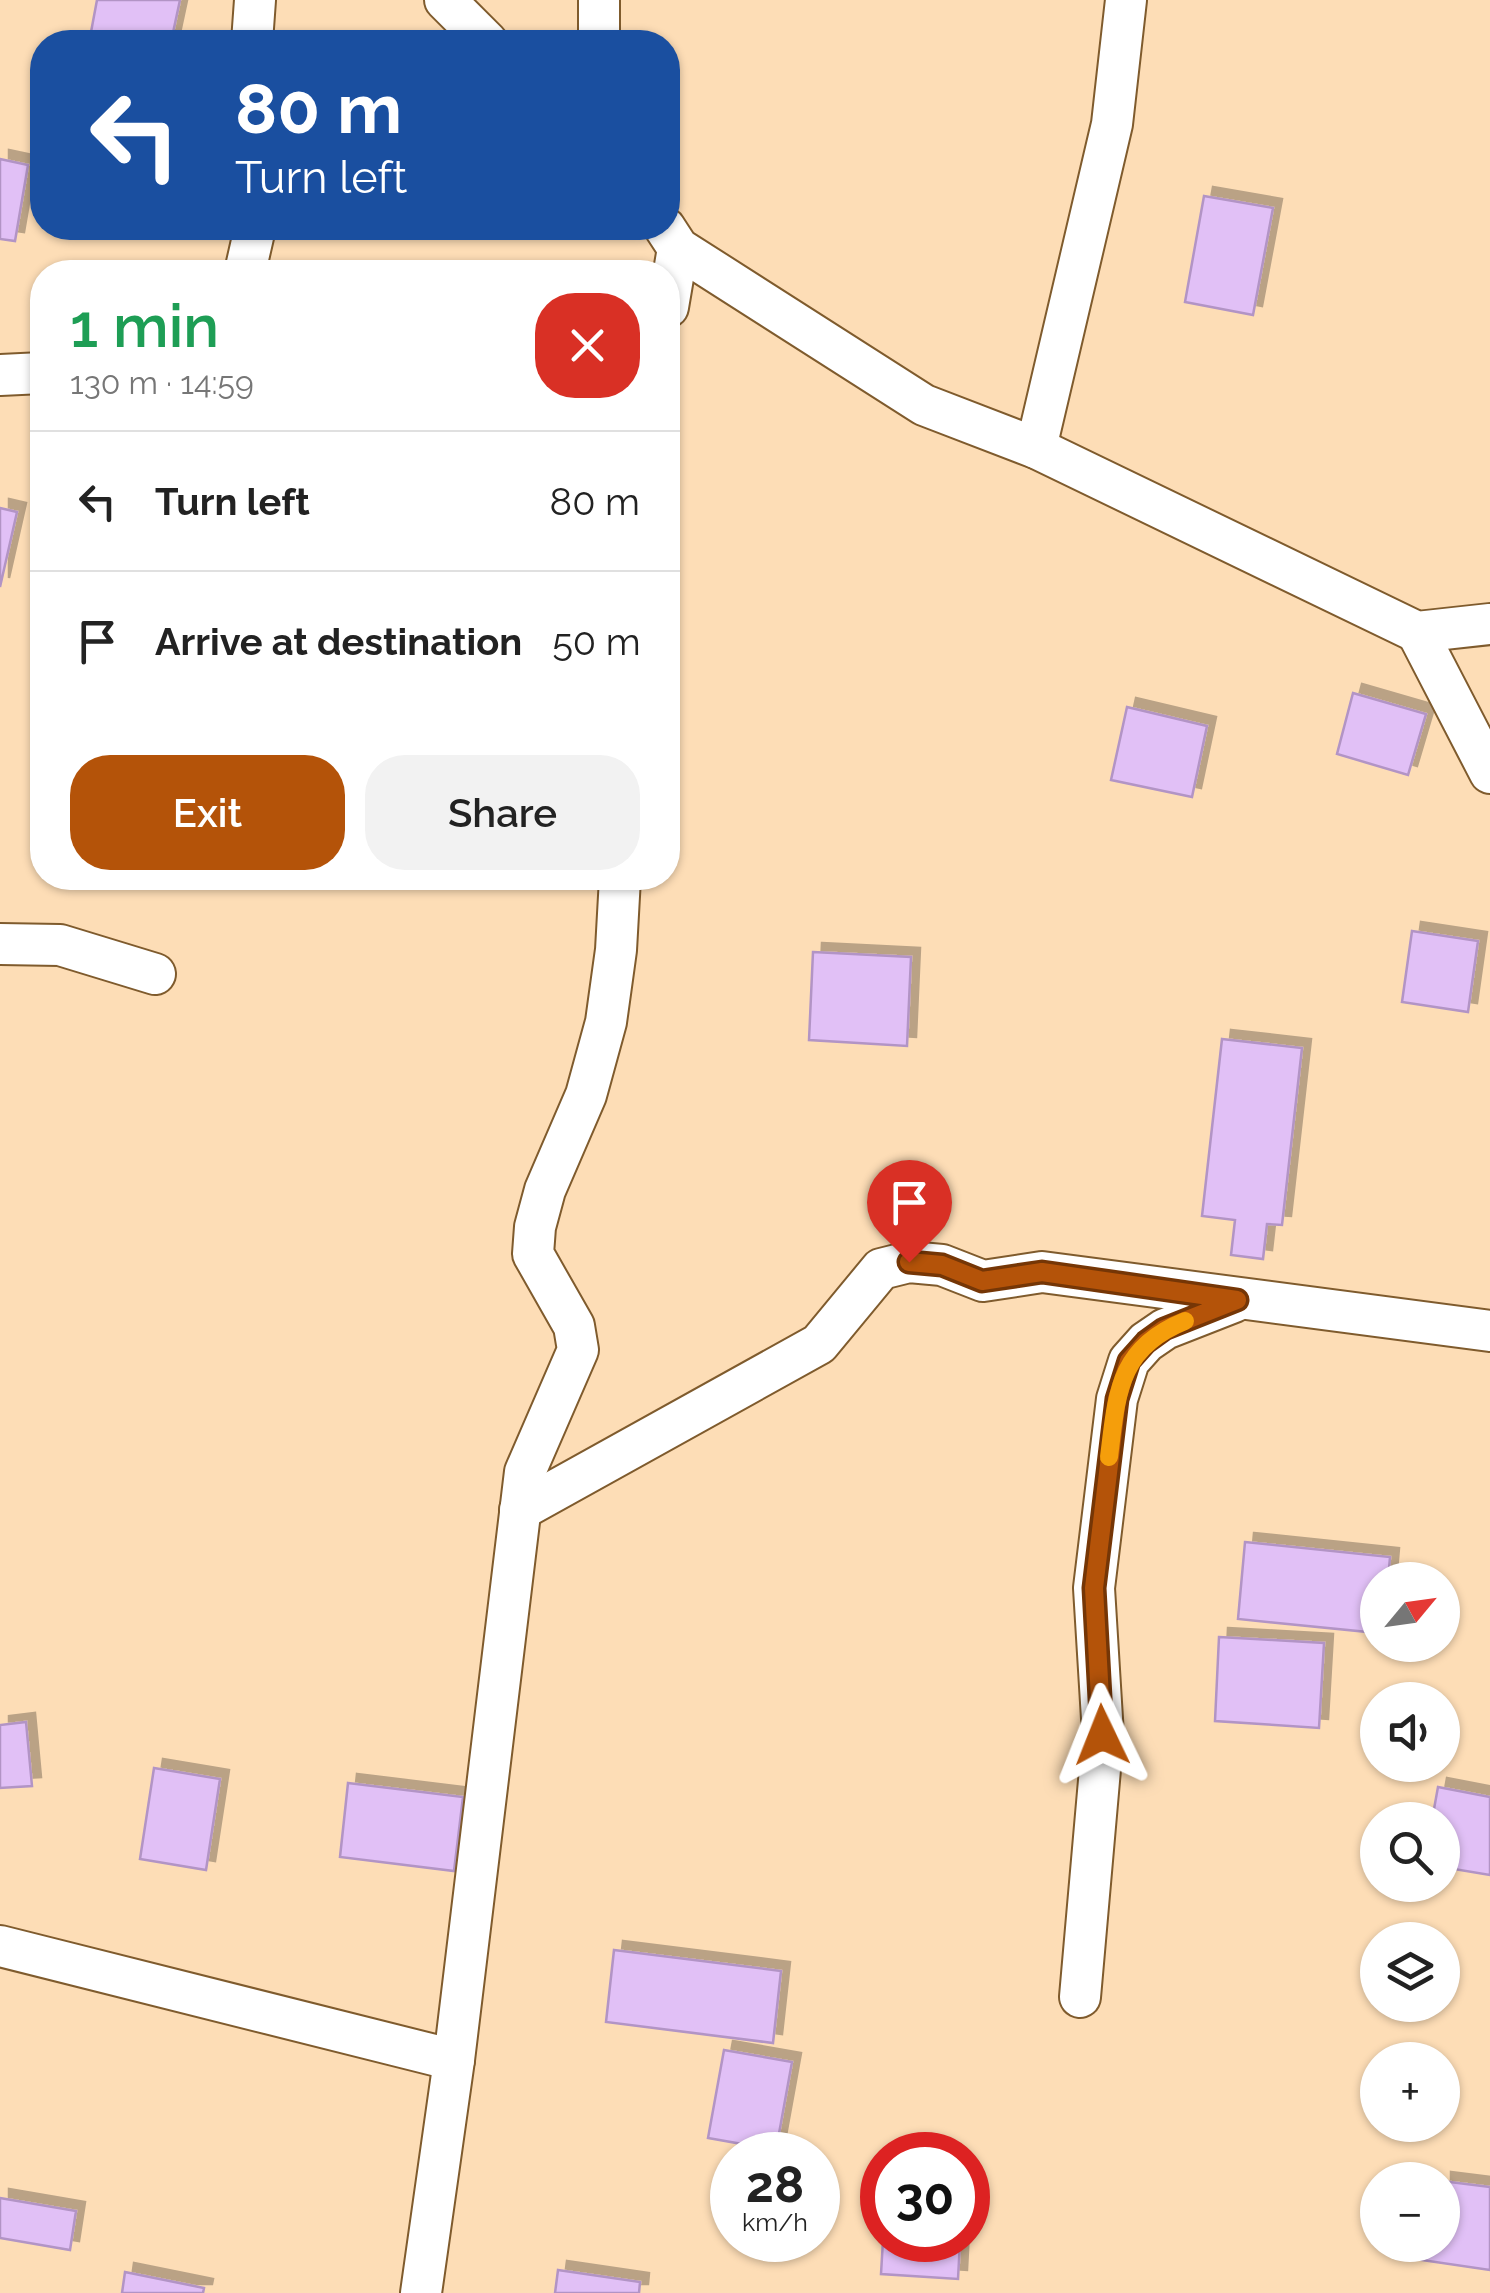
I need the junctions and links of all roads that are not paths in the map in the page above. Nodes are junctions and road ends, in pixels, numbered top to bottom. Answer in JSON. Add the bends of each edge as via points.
{"nodes":[{"id":1,"x":255,"y":0,"type":"edge"},
{"id":2,"x":445,"y":0,"type":"edge"},
{"id":3,"x":600,"y":0,"type":"edge"},
{"id":4,"x":1126,"y":0,"type":"edge"},
{"id":5,"x":253,"y":30,"type":"edge"},
{"id":6,"x":475,"y":30,"type":"edge"},
{"id":7,"x":599,"y":30,"type":"edge"},
{"id":8,"x":675,"y":240,"type":"edge"},
{"id":9,"x":30,"y":374,"type":"edge"},
{"id":10,"x":0,"y":376,"type":"edge"},
{"id":11,"x":1036,"y":448,"type":"junction"},
{"id":12,"x":1490,"y":624,"type":"edge"},
{"id":13,"x":1416,"y":632,"type":"junction"},
{"id":14,"x":1490,"y":773,"type":"edge"},
{"id":15,"x":619,"y":890,"type":"edge"},
{"id":16,"x":0,"y":944,"type":"edge"},
{"id":17,"x":155,"y":974,"type":"dead end"},
{"id":18,"x":1237,"y":1300,"type":"junction"},
{"id":19,"x":1490,"y":1331,"type":"edge"},
{"id":20,"x":520,"y":1510,"type":"junction"},
{"id":21,"x":0,"y":1946,"type":"edge"},
{"id":22,"x":1080,"y":1997,"type":"dead end"},
{"id":23,"x":454,"y":2060,"type":"junction"},
{"id":24,"x":421,"y":2293,"type":"edge"}],
"edges":[{"from":1,"to":5,"type":"street"},
{"from":2,"to":6,"type":"street"},
{"from":3,"to":7,"type":"street"},
{"from":4,"to":11,"type":"street","via":[[1108,141]]},
{"from":8,"to":11,"type":"street","via":[[924,405]]},
{"from":9,"to":10,"type":"street"},
{"from":11,"to":13,"type":"street"},
{"from":12,"to":13,"type":"street"},
{"from":13,"to":14,"type":"street"},
{"from":15,"to":20,"type":"street","via":[[606,1022],[586,1095],[545,1190],[532,1254],[574,1326],[578,1350],[525,1472]]},
{"from":16,"to":17,"type":"street","via":[[60,945]]},
{"from":18,"to":19,"type":"street"},
{"from":18,"to":20,"type":"street","via":[[1042,1272],[982,1281],[942,1265],[909,1262],[880,1269],[820,1344]]},
{"from":18,"to":22,"type":"street","via":[[1146,1342],[1129,1361],[1117,1399],[1094,1588],[1102,1735]]},
{"from":20,"to":23,"type":"street"},
{"from":21,"to":23,"type":"street"},
{"from":23,"to":24,"type":"street"}]}
